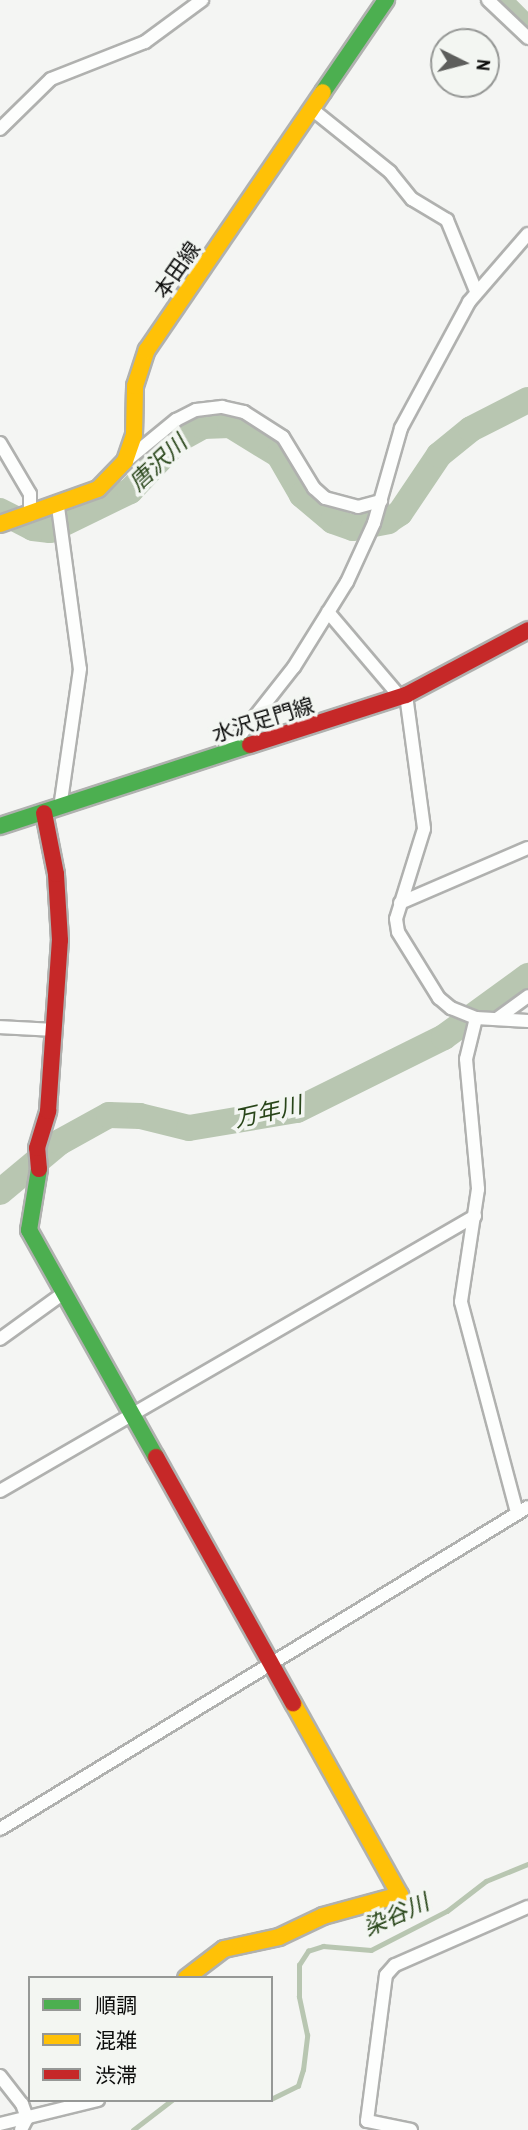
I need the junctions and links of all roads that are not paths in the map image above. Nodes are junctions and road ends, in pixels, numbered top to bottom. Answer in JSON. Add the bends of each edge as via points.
{"nodes":[{"id":1,"x":202,"y":0,"type":"edge"},
{"id":2,"x":386,"y":0,"type":"edge"},
{"id":3,"x":488,"y":0,"type":"edge"},
{"id":4,"x":528,"y":38,"type":"edge"},
{"id":5,"x":313,"y":110,"type":"junction"},
{"id":6,"x":0,"y":129,"type":"edge"},
{"id":7,"x":528,"y":234,"type":"edge"},
{"id":8,"x":476,"y":291,"type":"junction"},
{"id":9,"x":0,"y":443,"type":"edge"},
{"id":10,"x":125,"y":461,"type":"junction"},
{"id":11,"x":380,"y":503,"type":"junction"},
{"id":12,"x":59,"y":510,"type":"junction"},
{"id":13,"x":30,"y":515,"type":"junction"},
{"id":14,"x":0,"y":524,"type":"edge"},
{"id":15,"x":328,"y":612,"type":"junction"},
{"id":16,"x":528,"y":630,"type":"edge"},
{"id":17,"x":403,"y":696,"type":"junction"},
{"id":18,"x":226,"y":753,"type":"junction"},
{"id":19,"x":60,"y":807,"type":"junction"},
{"id":20,"x":44,"y":813,"type":"junction"},
{"id":21,"x":0,"y":826,"type":"edge"},
{"id":22,"x":528,"y":848,"type":"edge"},
{"id":23,"x":400,"y":903,"type":"junction"},
{"id":24,"x":528,"y":996,"type":"edge"},
{"id":25,"x":476,"y":1017,"type":"junction"},
{"id":26,"x":498,"y":1018,"type":"junction"},
{"id":27,"x":528,"y":1021,"type":"edge"},
{"id":28,"x":0,"y":1027,"type":"edge"},
{"id":29,"x":54,"y":1030,"type":"junction"},
{"id":30,"x":475,"y":1216,"type":"junction"},
{"id":31,"x":65,"y":1292,"type":"junction"},
{"id":32,"x":0,"y":1339,"type":"edge"},
{"id":33,"x":133,"y":1414,"type":"junction"},
{"id":34,"x":0,"y":1491,"type":"edge"},
{"id":35,"x":522,"y":1510,"type":"edge"},
{"id":36,"x":271,"y":1664,"type":"junction"},
{"id":37,"x":0,"y":1829,"type":"edge"},
{"id":38,"x":528,"y":1907,"type":"edge"},
{"id":39,"x":189,"y":1976,"type":"edge"},
{"id":40,"x":0,"y":2076,"type":"edge"},
{"id":41,"x":92,"y":2102,"type":"edge"},
{"id":42,"x":0,"y":2124,"type":"edge"},
{"id":43,"x":24,"y":2124,"type":"edge"},
{"id":44,"x":411,"y":2130,"type":"edge"}],
"edges":[{"from":1,"to":6,"type":"street","via":[[145,43],[51,79]]},
{"from":2,"to":5,"type":"street","name":"本田線"},
{"from":3,"to":4,"type":"street"},
{"from":5,"to":8,"type":"street","via":[[390,172],[412,199],[447,220]]},
{"from":5,"to":10,"type":"street","name":"本田線","via":[[147,350],[137,377],[134,435]]},
{"from":7,"to":8,"type":"street"},
{"from":8,"to":11,"type":"street","via":[[401,428]]},
{"from":9,"to":13,"type":"street","via":[[30,494]]},
{"from":10,"to":11,"type":"street","via":[[176,420],[196,410],[222,407],[244,412],[283,437],[314,488],[326,498],[358,507]]},
{"from":10,"to":12,"type":"street","name":"本田線","via":[[97,489]]},
{"from":11,"to":15,"type":"street"},
{"from":12,"to":13,"type":"street","name":"本田線"},
{"from":12,"to":19,"type":"street","via":[[79,695]]},
{"from":13,"to":14,"type":"street","name":"本田線"},
{"from":15,"to":17,"type":"street"},
{"from":15,"to":18,"type":"street","via":[[294,667]]},
{"from":16,"to":17,"type":"street","name":"水沢足門線"},
{"from":17,"to":18,"type":"street","name":"水沢足門線"},
{"from":17,"to":23,"type":"street","via":[[424,829]]},
{"from":18,"to":19,"type":"street","name":"水沢足門線"},
{"from":19,"to":20,"type":"street","name":"水沢足門線"},
{"from":20,"to":21,"type":"street","name":"水沢足門線"},
{"from":20,"to":29,"type":"street","via":[[56,874],[60,940]]},
{"from":22,"to":23,"type":"street"},
{"from":23,"to":25,"type":"street","via":[[398,932],[411,958],[439,998]]},
{"from":24,"to":26,"type":"street"},
{"from":25,"to":26,"type":"street"},
{"from":25,"to":30,"type":"street","via":[[466,1059],[477,1161]]},
{"from":26,"to":27,"type":"street"},
{"from":28,"to":29,"type":"street"},
{"from":29,"to":31,"type":"street","via":[[48,1111],[37,1148],[40,1177],[29,1230]]},
{"from":30,"to":33,"type":"street"},
{"from":30,"to":35,"type":"street","via":[[461,1302]]},
{"from":31,"to":32,"type":"street"},
{"from":31,"to":33,"type":"street"},
{"from":33,"to":34,"type":"street"},
{"from":33,"to":36,"type":"street"},
{"from":35,"to":36,"type":"street"},
{"from":36,"to":37,"type":"street"},
{"from":36,"to":39,"type":"street","via":[[400,1895],[323,1916],[279,1937],[225,1949]]},
{"from":38,"to":44,"type":"street","via":[[395,1965],[386,1975],[367,2121]]},
{"from":40,"to":43,"type":"street"},
{"from":41,"to":43,"type":"street"},
{"from":42,"to":43,"type":"street"}]}
